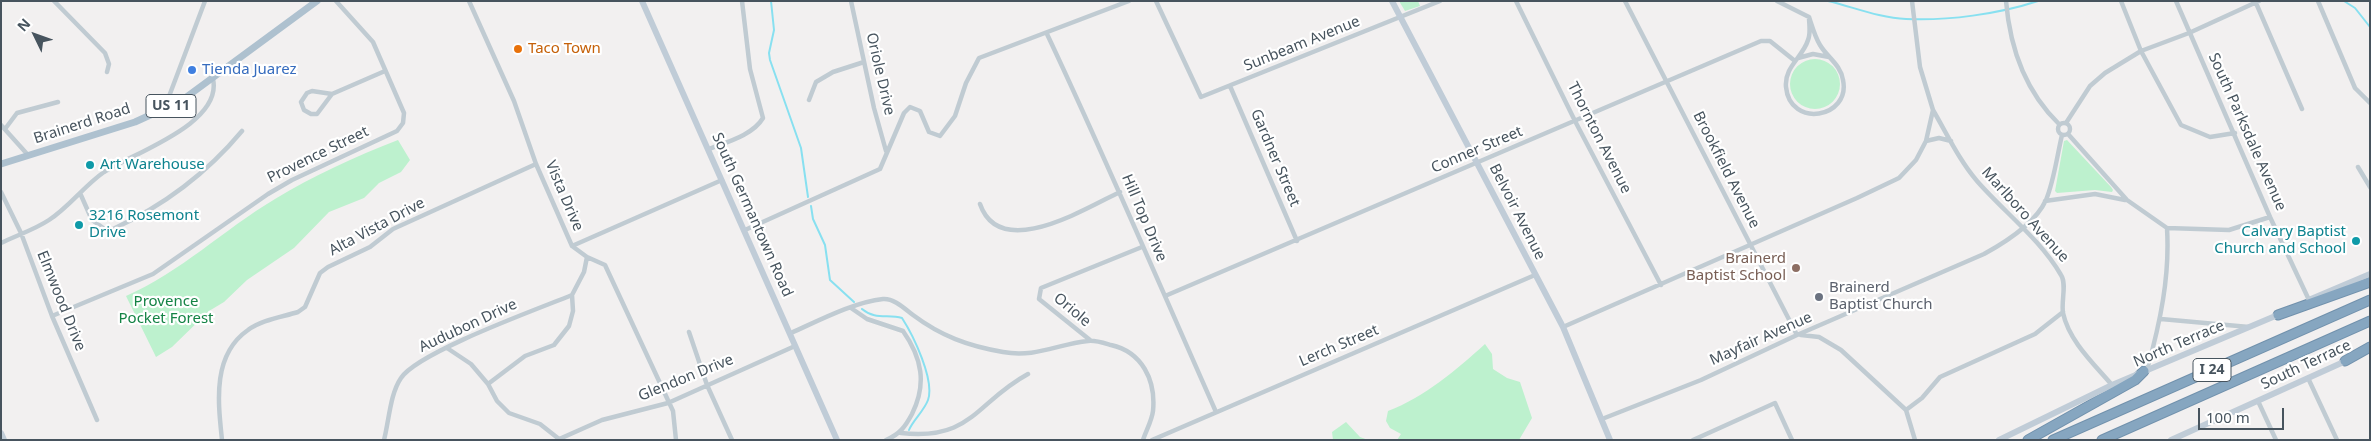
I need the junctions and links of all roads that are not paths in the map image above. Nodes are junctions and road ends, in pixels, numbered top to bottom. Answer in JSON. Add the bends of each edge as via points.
{"nodes":[{"id":1,"x":54,"y":1,"type":"edge"},
{"id":2,"x":205,"y":1,"type":"edge"},
{"id":3,"x":317,"y":1,"type":"edge"},
{"id":4,"x":336,"y":1,"type":"edge"},
{"id":5,"x":469,"y":1,"type":"edge"},
{"id":6,"x":642,"y":1,"type":"edge"},
{"id":7,"x":742,"y":1,"type":"edge"},
{"id":8,"x":851,"y":1,"type":"edge"},
{"id":9,"x":1130,"y":1,"type":"edge"},
{"id":10,"x":1156,"y":1,"type":"edge"},
{"id":11,"x":1392,"y":1,"type":"edge"},
{"id":12,"x":1440,"y":1,"type":"edge"},
{"id":13,"x":1516,"y":1,"type":"edge"},
{"id":14,"x":1625,"y":1,"type":"edge"},
{"id":15,"x":1777,"y":1,"type":"edge"},
{"id":16,"x":1912,"y":1,"type":"edge"},
{"id":17,"x":2121,"y":1,"type":"edge"},
{"id":18,"x":2176,"y":1,"type":"edge"},
{"id":19,"x":2318,"y":1,"type":"edge"},
{"id":20,"x":2258,"y":2,"type":"edge"},
{"id":21,"x":2007,"y":7,"type":"edge"},
{"id":22,"x":1809,"y":17,"type":"junction"},
{"id":23,"x":1401,"y":18,"type":"junction"},
{"id":24,"x":2189,"y":33,"type":"junction"},
{"id":25,"x":1047,"y":34,"type":"junction"},
{"id":26,"x":2141,"y":50,"type":"junction"},
{"id":27,"x":1831,"y":58,"type":"junction"},
{"id":28,"x":1796,"y":60,"type":"junction"},
{"id":29,"x":864,"y":62,"type":"junction"},
{"id":30,"x":384,"y":71,"type":"junction"},
{"id":31,"x":107,"y":72,"type":"dead end"},
{"id":32,"x":213,"y":79,"type":"junction"},
{"id":33,"x":1667,"y":82,"type":"junction"},
{"id":34,"x":1230,"y":86,"type":"junction"},
{"id":35,"x":332,"y":94,"type":"junction"},
{"id":36,"x":809,"y":100,"type":"dead end"},
{"id":37,"x":58,"y":102,"type":"dead end"},
{"id":38,"x":2370,"y":103,"type":"edge"},
{"id":39,"x":165,"y":108,"type":"junction"},
{"id":40,"x":2302,"y":109,"type":"dead end"},
{"id":41,"x":1933,"y":110,"type":"junction"},
{"id":42,"x":1576,"y":122,"type":"junction"},
{"id":43,"x":2066,"y":123,"type":"junction"},
{"id":44,"x":2059,"y":124,"type":"junction"},
{"id":45,"x":3,"y":127,"type":"edge"},
{"id":46,"x":242,"y":131,"type":"dead end"},
{"id":47,"x":2235,"y":133,"type":"junction"},
{"id":48,"x":2068,"y":134,"type":"junction"},
{"id":49,"x":2062,"y":135,"type":"junction"},
{"id":50,"x":1951,"y":141,"type":"junction"},
{"id":51,"x":1926,"y":142,"type":"junction"},
{"id":52,"x":710,"y":149,"type":"junction"},
{"id":53,"x":886,"y":152,"type":"junction"},
{"id":54,"x":28,"y":156,"type":"junction"},
{"id":55,"x":1,"y":164,"type":"edge"},
{"id":56,"x":536,"y":164,"type":"junction"},
{"id":57,"x":1479,"y":164,"type":"junction"},
{"id":58,"x":2358,"y":167,"type":"dead end"},
{"id":59,"x":722,"y":180,"type":"junction"},
{"id":60,"x":2370,"y":188,"type":"edge"},
{"id":61,"x":1,"y":192,"type":"edge"},
{"id":62,"x":80,"y":192,"type":"junction"},
{"id":63,"x":1120,"y":192,"type":"junction"},
{"id":64,"x":2127,"y":200,"type":"junction"},
{"id":65,"x":2045,"y":201,"type":"junction"},
{"id":66,"x":980,"y":204,"type":"dead end"},
{"id":67,"x":2270,"y":217,"type":"junction"},
{"id":68,"x":2024,"y":228,"type":"junction"},
{"id":69,"x":2167,"y":228,"type":"junction"},
{"id":70,"x":745,"y":230,"type":"junction"},
{"id":71,"x":21,"y":233,"type":"junction"},
{"id":72,"x":1296,"y":241,"type":"junction"},
{"id":73,"x":1,"y":243,"type":"edge"},
{"id":74,"x":1751,"y":245,"type":"junction"},
{"id":75,"x":572,"y":246,"type":"junction"},
{"id":76,"x":1142,"y":247,"type":"junction"},
{"id":77,"x":587,"y":257,"type":"junction"},
{"id":78,"x":2370,"y":274,"type":"edge"},
{"id":79,"x":1535,"y":275,"type":"junction"},
{"id":80,"x":2370,"y":282,"type":"edge"},
{"id":81,"x":1661,"y":285,"type":"junction"},
{"id":82,"x":572,"y":295,"type":"junction"},
{"id":83,"x":1165,"y":296,"type":"junction"},
{"id":84,"x":2309,"y":300,"type":"junction"},
{"id":85,"x":2370,"y":300,"type":"edge"},
{"id":86,"x":851,"y":308,"type":"junction"},
{"id":87,"x":2063,"y":312,"type":"junction"},
{"id":88,"x":2278,"y":314,"type":"junction"},
{"id":89,"x":52,"y":316,"type":"junction"},
{"id":90,"x":2161,"y":319,"type":"junction"},
{"id":91,"x":2370,"y":321,"type":"edge"},
{"id":92,"x":1562,"y":327,"type":"junction"},
{"id":93,"x":2252,"y":327,"type":"junction"},
{"id":94,"x":690,"y":332,"type":"dead end"},
{"id":95,"x":791,"y":333,"type":"junction"},
{"id":96,"x":1797,"y":335,"type":"junction"},
{"id":97,"x":1090,"y":340,"type":"junction"},
{"id":98,"x":795,"y":346,"type":"junction"},
{"id":99,"x":447,"y":348,"type":"junction"},
{"id":100,"x":2370,"y":349,"type":"edge"},
{"id":101,"x":2345,"y":361,"type":"joint"},
{"id":102,"x":2146,"y":371,"type":"junction"},
{"id":103,"x":1028,"y":374,"type":"dead end"},
{"id":104,"x":2308,"y":378,"type":"junction"},
{"id":105,"x":488,"y":384,"type":"junction"},
{"id":106,"x":707,"y":384,"type":"junction"},
{"id":107,"x":2112,"y":385,"type":"junction"},
{"id":108,"x":2258,"y":401,"type":"junction"},
{"id":109,"x":668,"y":403,"type":"junction"},
{"id":110,"x":1906,"y":410,"type":"junction"},
{"id":111,"x":1216,"y":412,"type":"junction"},
{"id":112,"x":1602,"y":419,"type":"junction"},
{"id":113,"x":97,"y":420,"type":"dead end"},
{"id":114,"x":1,"y":433,"type":"edge"},
{"id":115,"x":901,"y":433,"type":"junction"},
{"id":116,"x":2176,"y":439,"type":"edge"},
{"id":117,"x":4,"y":440,"type":"edge"},
{"id":118,"x":222,"y":440,"type":"edge"},
{"id":119,"x":384,"y":440,"type":"edge"},
{"id":120,"x":558,"y":440,"type":"edge"},
{"id":121,"x":676,"y":440,"type":"edge"},
{"id":122,"x":732,"y":440,"type":"edge"},
{"id":123,"x":837,"y":440,"type":"edge"},
{"id":124,"x":886,"y":440,"type":"edge"},
{"id":125,"x":1143,"y":440,"type":"edge"},
{"id":126,"x":1152,"y":440,"type":"edge"},
{"id":127,"x":1610,"y":440,"type":"edge"},
{"id":128,"x":1693,"y":440,"type":"edge"},
{"id":129,"x":1792,"y":440,"type":"edge"},
{"id":130,"x":1915,"y":440,"type":"edge"},
{"id":131,"x":1999,"y":440,"type":"edge"},
{"id":132,"x":2028,"y":440,"type":"edge"},
{"id":133,"x":2053,"y":440,"type":"edge"},
{"id":134,"x":2102,"y":440,"type":"edge"},
{"id":135,"x":2276,"y":440,"type":"edge"},
{"id":136,"x":2337,"y":440,"type":"edge"}],
"edges":[{"from":1,"to":31,"type":"street","via":[[105,53],[109,64]]},
{"from":2,"to":39,"type":"street"},
{"from":3,"to":32,"type":"main road","name":"Brainerd Road","number":"US 11"},
{"from":4,"to":30,"type":"street","via":[[373,42]]},
{"from":5,"to":56,"type":"street","name":"Vista Drive","via":[[514,101]]},
{"from":6,"to":52,"type":"street","name":"South Germantown Road"},
{"from":7,"to":52,"type":"street","via":[[750,69],[763,118],[748,132]]},
{"from":8,"to":29,"type":"street","name":"Oriole Drive"},
{"from":9,"to":25,"type":"street"},
{"from":10,"to":34,"type":"street","name":"Sunbeam Avenue","via":[[1201,97]]},
{"from":11,"to":23,"type":"street","name":"Belvoir Avenue"},
{"from":12,"to":23,"type":"street","name":"Sunbeam Avenue"},
{"from":13,"to":42,"type":"street","name":"Thornton Avenue"},
{"from":14,"to":33,"type":"street","name":"Brookfield Avenue"},
{"from":15,"to":22,"type":"street"},
{"from":16,"to":41,"type":"street","name":"Marlboro Avenue","via":[[1920,67]]},
{"from":17,"to":26,"type":"street"},
{"from":18,"to":24,"type":"street","name":"South Parksdale Avenue"},
{"from":19,"to":38,"type":"street","via":[[2355,88]]},
{"from":20,"to":24,"type":"street"},
{"from":20,"to":40,"type":"street"},
{"from":21,"to":44,"type":"street","via":[[2021,71],[2042,107]]},
{"from":22,"to":27,"type":"street","via":[[1820,45]]},
{"from":22,"to":28,"type":"street","via":[[1809,38]]},
{"from":23,"to":34,"type":"street","name":"Sunbeam Avenue"},
{"from":23,"to":57,"type":"street","name":"Belvoir Avenue"},
{"from":24,"to":26,"type":"street"},
{"from":24,"to":47,"type":"street","name":"South Parksdale Avenue"},
{"from":25,"to":53,"type":"street","via":[[979,58],[955,116],[940,136],[929,132],[920,111],[910,107]]},
{"from":25,"to":63,"type":"street","name":"Hill Top Drive"},
{"from":26,"to":43,"type":"street","via":[[2090,86]]},
{"from":26,"to":47,"type":"street","via":[[2181,125],[2210,137]]},
{"from":27,"to":28,"type":"street","via":[[1813,54]]},
{"from":27,"to":28,"type":"street","via":[[1844,80],[1843,93],[1835,107],[1824,114],[1811,115],[1802,112],[1789,98],[1786,78]]},
{"from":28,"to":33,"type":"street","name":"Conner Street","via":[[1766,40]]},
{"from":29,"to":36,"type":"street","via":[[833,72],[816,82]]},
{"from":29,"to":53,"type":"street","name":"Oriole Drive"},
{"from":30,"to":35,"type":"street"},
{"from":30,"to":89,"type":"street","name":"Provence Street","via":[[404,114],[398,131],[268,194],[153,274]]},
{"from":32,"to":39,"type":"main road","name":"Brainerd Road","number":"US 11"},
{"from":32,"to":62,"type":"street","via":[[213,95],[187,127],[104,172]]},
{"from":33,"to":42,"type":"street","name":"Conner Street"},
{"from":33,"to":74,"type":"street","name":"Brookfield Avenue"},
{"from":34,"to":72,"type":"street","name":"Gardner Street"},
{"from":35,"to":35,"type":"street","via":[[306,93],[302,102],[304,110],[317,114]]},
{"from":37,"to":45,"type":"street","via":[[27,108]]},
{"from":39,"to":54,"type":"main road","name":"Brainerd Road","number":"US 11","via":[[135,122]]},
{"from":41,"to":50,"type":"street","name":"Marlboro Avenue"},
{"from":41,"to":51,"type":"street","name":"Marlboro Avenue"},
{"from":42,"to":57,"type":"street","name":"Conner Street"},
{"from":42,"to":81,"type":"street","name":"Thornton Avenue"},
{"from":43,"to":44,"type":"street"},
{"from":43,"to":48,"type":"street","via":[[2070,128]]},
{"from":44,"to":49,"type":"street","via":[[2058,130]]},
{"from":45,"to":54,"type":"street"},
{"from":46,"to":62,"type":"street","via":[[220,158],[204,171],[172,195],[114,229],[106,230],[92,220]]},
{"from":47,"to":67,"type":"street","name":"South Parksdale Avenue"},
{"from":48,"to":49,"type":"street"},
{"from":48,"to":64,"type":"street"},
{"from":49,"to":65,"type":"street","name":"Mayfair Avenue"},
{"from":50,"to":51,"type":"street","via":[[1939,138]]},
{"from":50,"to":68,"type":"street","name":"Marlboro Avenue","via":[[1977,182]]},
{"from":51,"to":74,"type":"street","name":"Marlboro Avenue","via":[[1916,160],[1899,178]]},
{"from":52,"to":59,"type":"street","name":"South Germantown Road"},
{"from":53,"to":70,"type":"street","via":[[880,169]]},
{"from":54,"to":55,"type":"main road","name":"Brainerd Road","number":"US 11"},
{"from":56,"to":75,"type":"street","name":"Vista Drive"},
{"from":56,"to":118,"type":"street","name":"Alta Vista Drive","via":[[393,229],[370,247],[320,273],[305,306],[298,312],[248,330],[230,348],[223,363],[219,396]]},
{"from":57,"to":72,"type":"street","name":"Conner Street"},
{"from":57,"to":79,"type":"street","name":"Belvoir Avenue"},
{"from":58,"to":60,"type":"street"},
{"from":59,"to":70,"type":"street","name":"South Germantown Road"},
{"from":59,"to":75,"type":"street"},
{"from":61,"to":71,"type":"street","name":"Elmwood Drive"},
{"from":62,"to":71,"type":"street","via":[[51,219]]},
{"from":63,"to":66,"type":"street","via":[[1045,227],[1026,230],[996,225],[984,217]]},
{"from":63,"to":76,"type":"street","name":"Hill Top Drive"},
{"from":64,"to":65,"type":"street","via":[[2095,194]]},
{"from":64,"to":69,"type":"street"},
{"from":65,"to":68,"type":"street","name":"Mayfair Avenue"},
{"from":67,"to":69,"type":"street","via":[[2229,230]]},
{"from":67,"to":84,"type":"street","name":"South Parksdale Avenue"},
{"from":68,"to":87,"type":"street","name":"Marlboro Avenue","via":[[2063,276]]},
{"from":68,"to":96,"type":"street","name":"Mayfair Avenue","via":[[1984,254]]},
{"from":69,"to":90,"type":"street","via":[[2169,253]]},
{"from":70,"to":95,"type":"street","name":"South Germantown Road"},
{"from":71,"to":73,"type":"street"},
{"from":71,"to":89,"type":"street","name":"Elmwood Drive"},
{"from":72,"to":83,"type":"street","name":"Conner Street"},
{"from":74,"to":81,"type":"street","name":"Marlboro Avenue"},
{"from":74,"to":96,"type":"street","name":"Brookfield Avenue"},
{"from":75,"to":77,"type":"street","name":"Vista Drive"},
{"from":76,"to":83,"type":"street","name":"Hill Top Drive"},
{"from":76,"to":97,"type":"street","name":"Oriole","via":[[1040,288],[1040,299]]},
{"from":77,"to":82,"type":"street","via":[[584,272]]},
{"from":77,"to":109,"type":"street","name":"Vista Drive","via":[[605,265]]},
{"from":78,"to":84,"type":"street","name":"North Terrace"},
{"from":79,"to":92,"type":"street","name":"Belvoir Avenue"},
{"from":79,"to":111,"type":"street","name":"Lerch Street"},
{"from":80,"to":88,"type":"highway"},
{"from":81,"to":92,"type":"street","name":"Marlboro Avenue"},
{"from":82,"to":99,"type":"street","name":"Audubon Drive"},
{"from":82,"to":105,"type":"street","via":[[573,311],[569,326],[554,344],[525,356]]},
{"from":83,"to":111,"type":"street","name":"Hill Top Drive"},
{"from":84,"to":88,"type":"street","name":"North Terrace"},
{"from":85,"to":133,"type":"highway","number":"I 24"},
{"from":86,"to":95,"type":"street"},
{"from":86,"to":97,"type":"street","via":[[884,299],[892,301],[945,336],[971,346],[1006,353],[1042,353]]},
{"from":86,"to":115,"type":"street","via":[[867,319],[904,331],[916,355],[922,386],[919,400]]},
{"from":87,"to":107,"type":"street","name":"Marlboro Avenue","via":[[2082,349]]},
{"from":87,"to":110,"type":"street","via":[[2035,334],[1940,377],[1922,398]]},
{"from":88,"to":93,"type":"street","name":"North Terrace"},
{"from":89,"to":113,"type":"street","name":"Elmwood Drive"},
{"from":90,"to":93,"type":"street"},
{"from":90,"to":102,"type":"street"},
{"from":91,"to":134,"type":"highway","number":"I 24"},
{"from":92,"to":112,"type":"street","name":"Belvoir Avenue"},
{"from":93,"to":102,"type":"street","name":"North Terrace"},
{"from":94,"to":106,"type":"street"},
{"from":95,"to":98,"type":"street","name":"South Germantown Road"},
{"from":96,"to":110,"type":"street","via":[[1811,334],[1842,350]]},
{"from":96,"to":112,"type":"street","name":"Mayfair Avenue","via":[[1701,380]]},
{"from":97,"to":125,"type":"street","via":[[1124,348],[1146,369],[1153,391],[1153,413]]},
{"from":98,"to":106,"type":"street","name":"Glendon Drive"},
{"from":98,"to":123,"type":"street","name":"South Germantown Road"},
{"from":99,"to":105,"type":"street","via":[[471,364]]},
{"from":99,"to":119,"type":"street","name":"Audubon Drive","via":[[420,362],[402,377]]},
{"from":100,"to":101,"type":"highway"},
{"from":101,"to":104,"type":"street","name":"South Terrace"},
{"from":102,"to":107,"type":"street","name":"North Terrace"},
{"from":102,"to":132,"type":"highway"},
{"from":103,"to":115,"type":"street","via":[[1015,381],[960,431],[930,439]]},
{"from":104,"to":108,"type":"street","name":"South Terrace"},
{"from":104,"to":136,"type":"street"},
{"from":105,"to":120,"type":"street","via":[[509,413],[540,424]]},
{"from":106,"to":109,"type":"street","name":"Glendon Drive"},
{"from":106,"to":122,"type":"street"},
{"from":107,"to":131,"type":"street","name":"North Terrace"},
{"from":108,"to":116,"type":"street","name":"South Terrace"},
{"from":108,"to":135,"type":"street"},
{"from":109,"to":120,"type":"street","name":"Glendon Drive","via":[[602,420]]},
{"from":109,"to":121,"type":"street","name":"Vista Drive"},
{"from":110,"to":130,"type":"street"},
{"from":111,"to":126,"type":"street","name":"Lerch Street"},
{"from":112,"to":127,"type":"street","name":"Belvoir Avenue"},
{"from":114,"to":117,"type":"street"},
{"from":115,"to":124,"type":"street"},
{"from":128,"to":129,"type":"street","via":[[1775,402]]}]}
